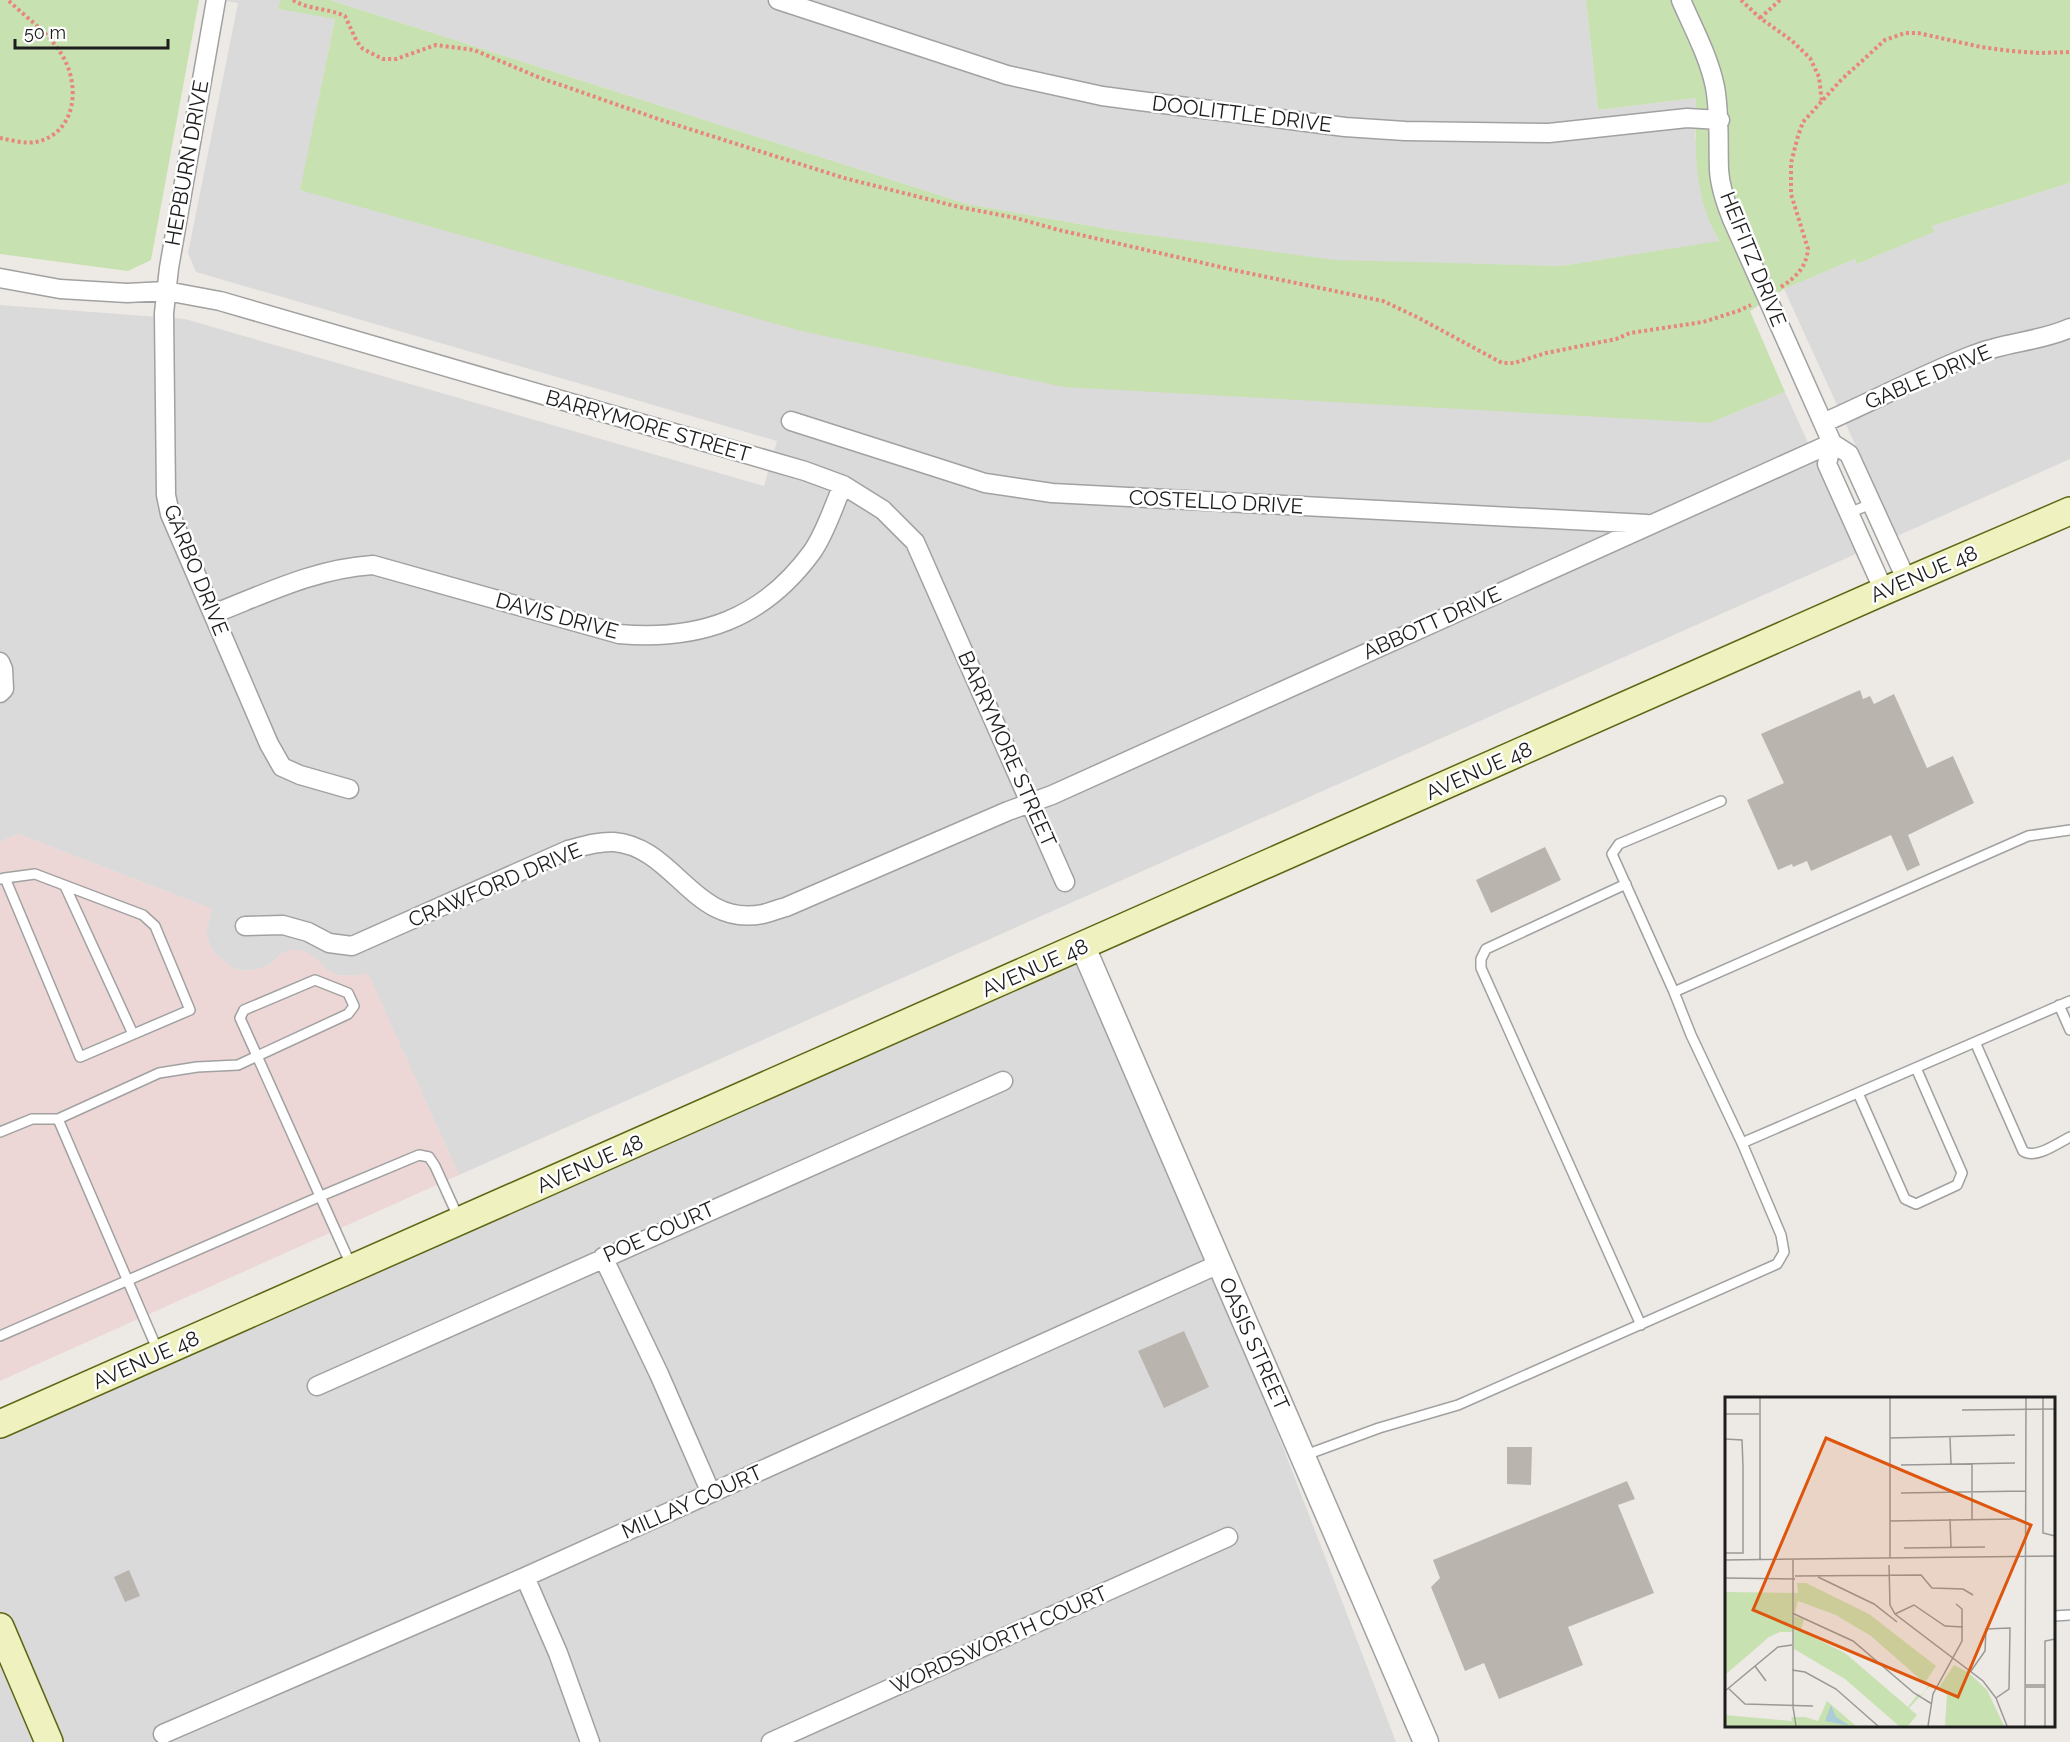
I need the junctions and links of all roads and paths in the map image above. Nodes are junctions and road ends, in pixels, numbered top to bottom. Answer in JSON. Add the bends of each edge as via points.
{"nodes":[{"id":1,"x":8,"y":0,"type":"edge"},
{"id":2,"x":216,"y":0,"type":"edge"},
{"id":3,"x":293,"y":0,"type":"edge"},
{"id":4,"x":778,"y":0,"type":"edge"},
{"id":5,"x":1681,"y":0,"type":"edge"},
{"id":6,"x":1741,"y":0,"type":"edge"},
{"id":7,"x":1780,"y":0,"type":"edge"},
{"id":8,"x":1760,"y":18,"type":"junction"},
{"id":9,"x":2070,"y":52,"type":"edge"},
{"id":10,"x":1822,"y":103,"type":"junction"},
{"id":11,"x":1720,"y":120,"type":"junction"},
{"id":12,"x":0,"y":138,"type":"edge"},
{"id":13,"x":0,"y":278,"type":"edge"},
{"id":14,"x":166,"y":291,"type":"junction"},
{"id":15,"x":1766,"y":296,"type":"junction"},
{"id":16,"x":2070,"y":328,"type":"edge"},
{"id":17,"x":791,"y":421,"type":"dead end"},
{"id":18,"x":1823,"y":423,"type":"junction"},
{"id":19,"x":1832,"y":443,"type":"junction"},
{"id":20,"x":843,"y":485,"type":"junction"},
{"id":21,"x":1871,"y":504,"type":"junction"},
{"id":22,"x":2070,"y":511,"type":"edge"},
{"id":23,"x":1849,"y":513,"type":"junction"},
{"id":24,"x":1652,"y":524,"type":"junction"},
{"id":25,"x":1895,"y":586,"type":"junction"},
{"id":26,"x":213,"y":615,"type":"junction"},
{"id":27,"x":0,"y":662,"type":"edge"},
{"id":28,"x":2,"y":691,"type":"edge"},
{"id":29,"x":349,"y":789,"type":"dead end"},
{"id":30,"x":1721,"y":801,"type":"dead end"},
{"id":31,"x":1031,"y":802,"type":"junction"},
{"id":32,"x":2070,"y":830,"type":"edge"},
{"id":33,"x":2,"y":879,"type":"edge"},
{"id":34,"x":1065,"y":882,"type":"dead end"},
{"id":35,"x":1626,"y":884,"type":"junction"},
{"id":36,"x":65,"y":886,"type":"junction"},
{"id":37,"x":245,"y":926,"type":"dead end"},
{"id":38,"x":1083,"y":947,"type":"junction"},
{"id":39,"x":1674,"y":992,"type":"junction"},
{"id":40,"x":2070,"y":1001,"type":"edge"},
{"id":41,"x":2059,"y":1005,"type":"junction"},
{"id":42,"x":2070,"y":1030,"type":"edge"},
{"id":43,"x":133,"y":1034,"type":"junction"},
{"id":44,"x":1975,"y":1042,"type":"junction"},
{"id":45,"x":258,"y":1056,"type":"junction"},
{"id":46,"x":1916,"y":1068,"type":"junction"},
{"id":47,"x":1003,"y":1081,"type":"dead end"},
{"id":48,"x":1858,"y":1093,"type":"junction"},
{"id":49,"x":58,"y":1119,"type":"junction"},
{"id":50,"x":0,"y":1132,"type":"edge"},
{"id":51,"x":2070,"y":1137,"type":"edge"},
{"id":52,"x":1742,"y":1143,"type":"junction"},
{"id":53,"x":321,"y":1196,"type":"junction"},
{"id":54,"x":460,"y":1222,"type":"junction"},
{"id":55,"x":603,"y":1257,"type":"junction"},
{"id":56,"x":1219,"y":1264,"type":"junction"},
{"id":57,"x":353,"y":1269,"type":"junction"},
{"id":58,"x":127,"y":1281,"type":"junction"},
{"id":59,"x":1641,"y":1325,"type":"junction"},
{"id":60,"x":0,"y":1336,"type":"edge"},
{"id":61,"x":159,"y":1354,"type":"junction"},
{"id":62,"x":316,"y":1386,"type":"dead end"},
{"id":63,"x":0,"y":1424,"type":"edge"},
{"id":64,"x":1303,"y":1456,"type":"junction"},
{"id":65,"x":711,"y":1493,"type":"junction"},
{"id":66,"x":1228,"y":1538,"type":"dead end"},
{"id":67,"x":525,"y":1577,"type":"junction"},
{"id":68,"x":2070,"y":1615,"type":"edge"},
{"id":69,"x":2055,"y":1616,"type":"edge"},
{"id":70,"x":0,"y":1627,"type":"edge"},
{"id":71,"x":163,"y":1734,"type":"dead end"},
{"id":72,"x":49,"y":1742,"type":"edge"},
{"id":73,"x":590,"y":1742,"type":"edge"},
{"id":74,"x":771,"y":1742,"type":"edge"},
{"id":75,"x":1425,"y":1742,"type":"edge"}],
"edges":[{"from":1,"to":12,"type":"path","via":[[61,53],[72,81],[72,100],[61,130],[47,138],[35,142]]},
{"from":2,"to":14,"type":"street","name":"HEPBURN DRIVE"},
{"from":3,"to":15,"type":"path","via":[[302,6],[345,16],[363,49],[384,59],[396,59],[436,45],[474,50],[661,120],[856,181],[1383,302],[1502,363],[1630,333],[1703,322],[1738,311]]},
{"from":4,"to":11,"type":"street","name":"DOOLITTLE DRIVE","via":[[1007,75],[1102,96],[1345,127],[1549,133],[1687,118]]},
{"from":5,"to":11,"type":"street","name":"HEIFITZ DRIVE","via":[[1715,85]]},
{"from":6,"to":8,"type":"path"},
{"from":7,"to":8,"type":"path"},
{"from":8,"to":10,"type":"path","via":[[1810,58],[1819,77]]},
{"from":9,"to":10,"type":"path","via":[[2011,51],[1905,33],[1884,40]]},
{"from":10,"to":15,"type":"path","via":[[1803,122],[1791,163],[1791,194],[1808,249],[1807,259],[1796,276]]},
{"from":11,"to":15,"type":"street","name":"HEIFITZ DRIVE","via":[[1719,172],[1724,195]]},
{"from":13,"to":14,"type":"street","name":"BARRYMORE STREET","via":[[93,293]]},
{"from":14,"to":20,"type":"street","name":"BARRYMORE STREET","via":[[219,301]]},
{"from":14,"to":26,"type":"street","name":"GARBO DRIVE","via":[[166,495],[170,514]]},
{"from":15,"to":18,"type":"street","name":"HEIFITZ DRIVE"},
{"from":16,"to":18,"type":"street","name":"GABLE DRIVE","via":[[1974,354]]},
{"from":17,"to":24,"type":"street","name":"COSTELLO DRIVE","via":[[985,483],[1052,493]]},
{"from":18,"to":19,"type":"street","name":"HEIFITZ DRIVE"},
{"from":19,"to":21,"type":"street","name":"HEIFITZ DRIVE","via":[[1849,454]]},
{"from":19,"to":23,"type":"street","name":"HEIFITZ DRIVE","via":[[1827,464]]},
{"from":19,"to":24,"type":"street","name":"ABBOTT DRIVE"},
{"from":20,"to":26,"type":"street","name":"DAVIS DRIVE","via":[[822,535],[788,580],[743,614],[711,628],[678,634],[619,634],[373,565],[344,567],[305,578]]},
{"from":20,"to":31,"type":"street","name":"BARRYMORE STREET","via":[[883,510],[915,542]]},
{"from":21,"to":23,"type":"lane"},
{"from":21,"to":25,"type":"street","name":"HEIFITZ DRIVE"},
{"from":22,"to":25,"type":"main road","name":"AVENUE 48"},
{"from":23,"to":25,"type":"street","name":"HEIFITZ DRIVE"},
{"from":24,"to":31,"type":"street","name":"ABBOTT DRIVE"},
{"from":25,"to":38,"type":"main road","name":"AVENUE 48"},
{"from":26,"to":29,"type":"street","name":"GARBO DRIVE","via":[[282,767]]},
{"from":27,"to":28,"type":"street"},
{"from":30,"to":35,"type":"lane","via":[[1619,844],[1612,854]]},
{"from":31,"to":34,"type":"street","name":"BARRYMORE STREET"},
{"from":31,"to":37,"type":"street","name":"CRAWFORD DRIVE","via":[[763,914],[744,915],[707,904],[660,861],[639,848],[614,842],[568,850],[352,946],[329,943],[283,925]]},
{"from":32,"to":39,"type":"lane","via":[[2028,836]]},
{"from":33,"to":36,"type":"lane","via":[[35,874]]},
{"from":33,"to":43,"type":"lane","via":[[80,1057]]},
{"from":35,"to":39,"type":"lane"},
{"from":35,"to":59,"type":"lane","via":[[1486,949],[1481,968]]},
{"from":36,"to":43,"type":"lane"},
{"from":36,"to":43,"type":"lane","via":[[143,915],[154,926],[190,1010]]},
{"from":38,"to":54,"type":"main road","name":"AVENUE 48"},
{"from":38,"to":56,"type":"street","name":"OASIS STREET"},
{"from":39,"to":52,"type":"lane"},
{"from":40,"to":41,"type":"lane"},
{"from":41,"to":42,"type":"lane"},
{"from":41,"to":44,"type":"lane"},
{"from":44,"to":46,"type":"lane"},
{"from":44,"to":51,"type":"lane","via":[[2023,1151],[2034,1154]]},
{"from":45,"to":45,"type":"lane","via":[[348,1014],[354,1006],[348,993],[315,980],[244,1010],[240,1018]]},
{"from":45,"to":49,"type":"lane","via":[[238,1065],[159,1073]]},
{"from":45,"to":53,"type":"lane"},
{"from":46,"to":48,"type":"lane"},
{"from":46,"to":48,"type":"lane","via":[[1962,1173],[1957,1185],[1916,1204],[1905,1199]]},
{"from":47,"to":55,"type":"street","name":"POE COURT"},
{"from":48,"to":52,"type":"lane"},
{"from":49,"to":50,"type":"lane","via":[[32,1119]]},
{"from":49,"to":58,"type":"lane"},
{"from":52,"to":59,"type":"lane","via":[[1781,1235],[1784,1252],[1777,1264]]},
{"from":53,"to":54,"type":"lane","via":[[419,1155],[429,1157],[435,1166]]},
{"from":53,"to":57,"type":"lane"},
{"from":53,"to":58,"type":"lane"},
{"from":54,"to":57,"type":"main road","name":"AVENUE 48"},
{"from":55,"to":62,"type":"street","name":"POE COURT"},
{"from":55,"to":65,"type":"street"},
{"from":56,"to":64,"type":"street","name":"OASIS STREET"},
{"from":56,"to":65,"type":"street","name":"MILLAY COURT"},
{"from":57,"to":61,"type":"main road","name":"AVENUE 48"},
{"from":58,"to":60,"type":"lane"},
{"from":58,"to":61,"type":"lane"},
{"from":59,"to":64,"type":"lane","via":[[1458,1405]]},
{"from":61,"to":63,"type":"main road","name":"AVENUE 48"},
{"from":64,"to":75,"type":"street","name":"OASIS STREET"},
{"from":65,"to":67,"type":"street","name":"MILLAY COURT"},
{"from":66,"to":74,"type":"street","name":"WORDSWORTH COURT"},
{"from":67,"to":71,"type":"street","name":"MILLAY COURT"},
{"from":67,"to":73,"type":"street"},
{"from":68,"to":69,"type":"lane"},
{"from":70,"to":72,"type":"main road"}]}
